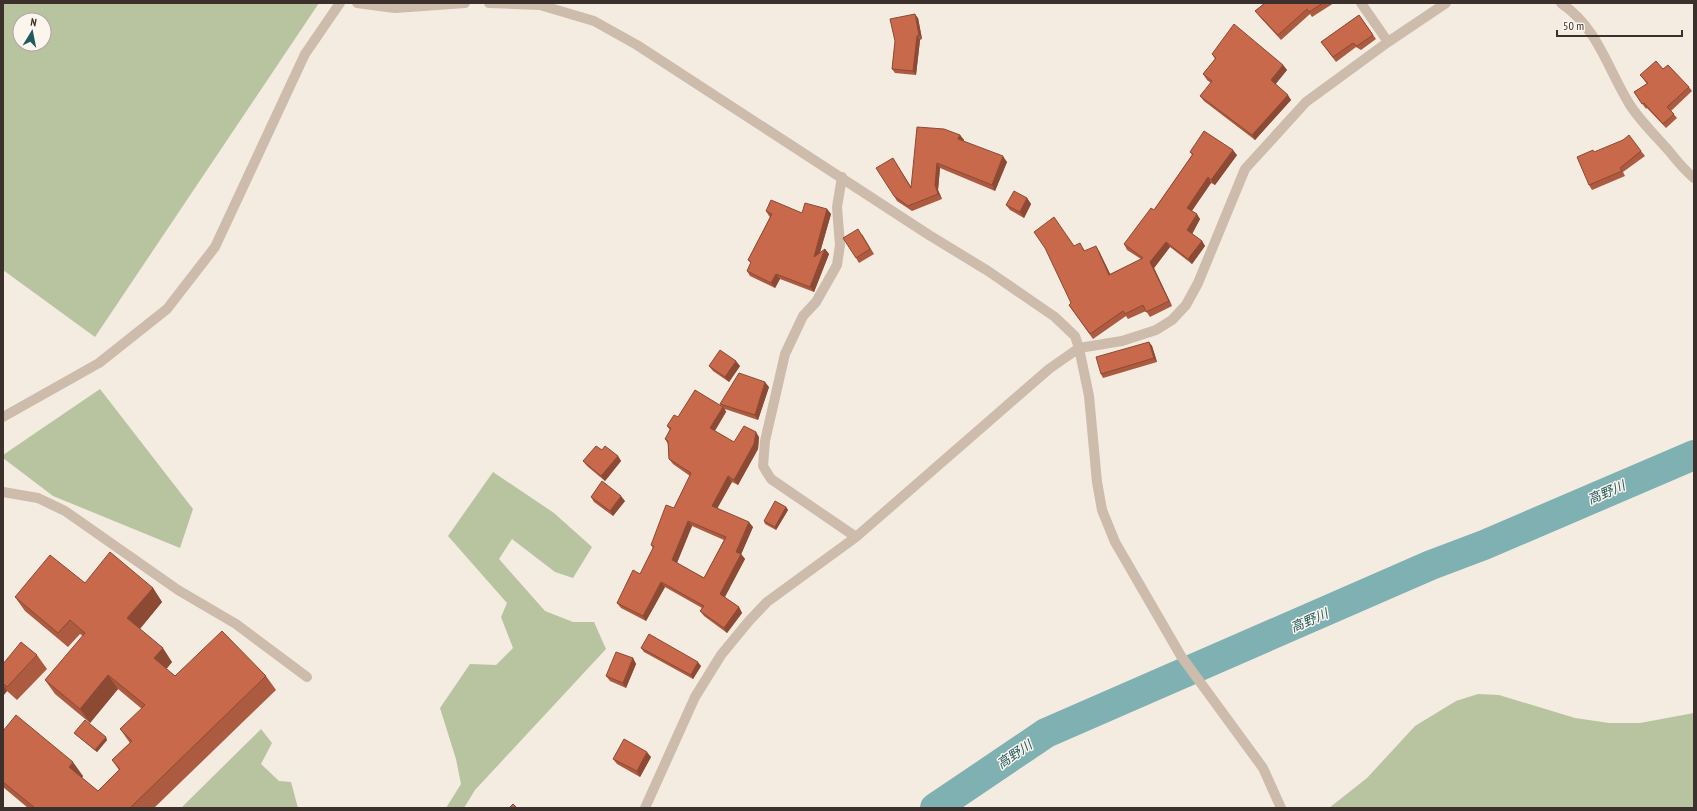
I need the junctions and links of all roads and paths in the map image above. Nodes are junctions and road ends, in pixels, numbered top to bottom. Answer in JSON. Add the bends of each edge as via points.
{"nodes":[{"id":1,"x":340,"y":3,"type":"edge"},
{"id":2,"x":357,"y":3,"type":"edge"},
{"id":3,"x":465,"y":3,"type":"edge"},
{"id":4,"x":489,"y":3,"type":"edge"},
{"id":5,"x":1361,"y":3,"type":"edge"},
{"id":6,"x":1446,"y":3,"type":"edge"},
{"id":7,"x":1560,"y":3,"type":"edge"},
{"id":8,"x":1388,"y":42,"type":"junction"},
{"id":9,"x":842,"y":177,"type":"junction"},
{"id":10,"x":1694,"y":178,"type":"edge"},
{"id":11,"x":1079,"y":348,"type":"junction"},
{"id":12,"x":3,"y":417,"type":"edge"},
{"id":13,"x":3,"y":492,"type":"edge"},
{"id":14,"x":856,"y":537,"type":"junction"},
{"id":15,"x":307,"y":677,"type":"dead end"},
{"id":16,"x":645,"y":808,"type":"edge"},
{"id":17,"x":1281,"y":808,"type":"edge"}],
"edges":[{"from":1,"to":12,"type":"street","via":[[305,54],[215,247],[167,309],[100,363]]},
{"from":2,"to":3,"type":"street","via":[[395,8]]},
{"from":4,"to":9,"type":"street","via":[[540,5],[594,21],[637,45]]},
{"from":5,"to":8,"type":"street"},
{"from":6,"to":8,"type":"street"},
{"from":7,"to":10,"type":"street","via":[[1575,13],[1592,33],[1630,105],[1676,161]]},
{"from":8,"to":11,"type":"street","via":[[1306,102],[1245,169],[1198,283],[1186,305],[1172,320],[1156,330],[1122,341]]},
{"from":9,"to":11,"type":"street","via":[[988,270],[1055,317],[1075,336]]},
{"from":9,"to":14,"type":"street","via":[[838,207],[840,245],[837,265],[816,302],[800,322],[785,354],[765,441],[763,466],[771,479]]},
{"from":11,"to":14,"type":"street","via":[[1049,369]]},
{"from":11,"to":17,"type":"street","via":[[1089,396],[1102,510],[1115,542],[1181,656],[1264,768]]},
{"from":13,"to":15,"type":"street","via":[[38,498],[65,511],[178,590],[236,624]]},
{"from":14,"to":16,"type":"street","via":[[767,602],[721,655],[695,697]]}]}
